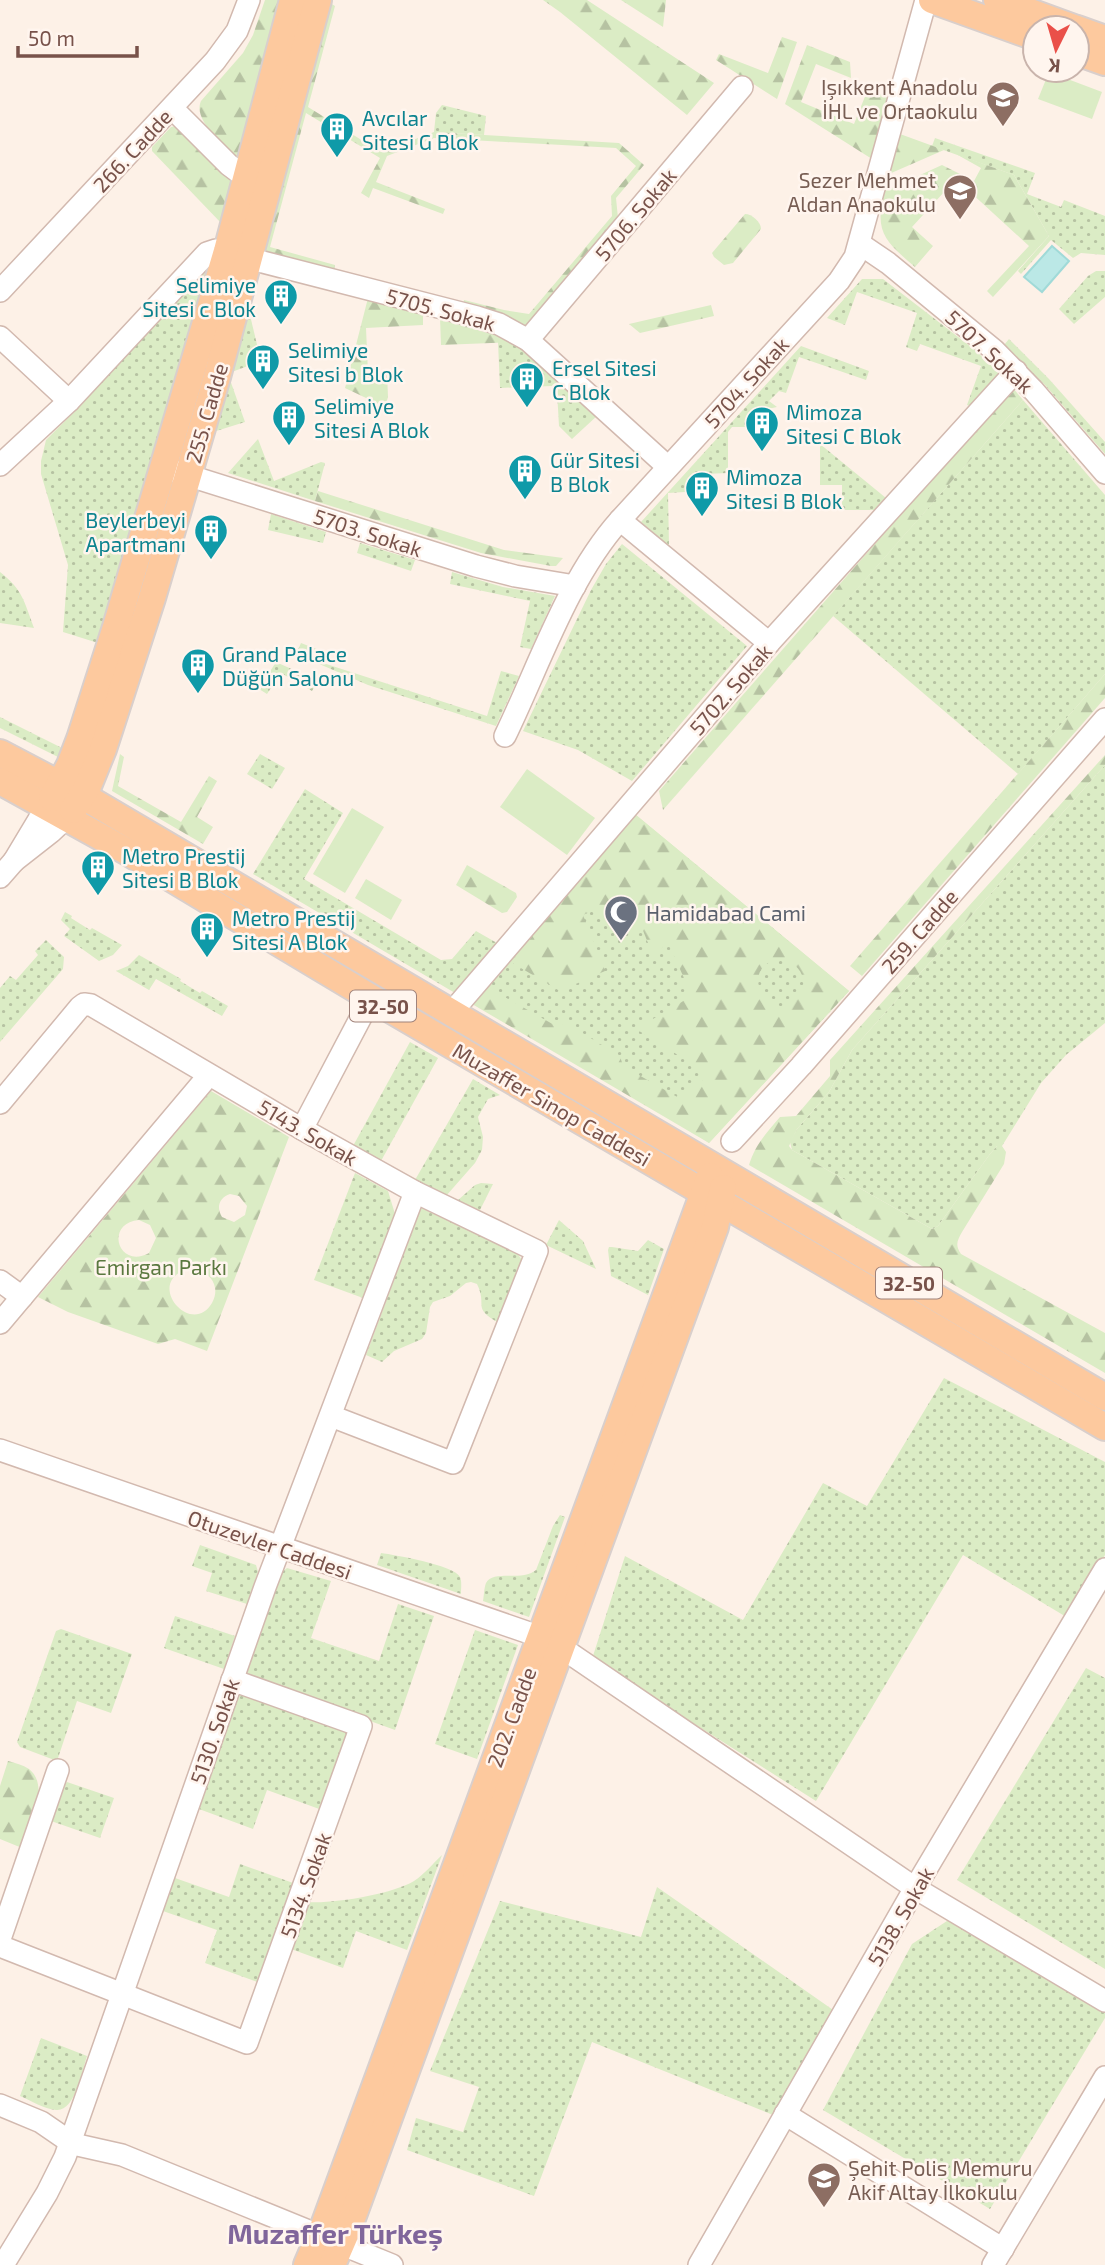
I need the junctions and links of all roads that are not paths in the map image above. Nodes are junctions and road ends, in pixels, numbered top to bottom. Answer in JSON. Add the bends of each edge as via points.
{"nodes":[{"id":1,"x":249,"y":0,"type":"edge"},
{"id":2,"x":293,"y":0,"type":"edge"},
{"id":3,"x":318,"y":0,"type":"edge"},
{"id":4,"x":926,"y":0,"type":"edge"},
{"id":5,"x":932,"y":0,"type":"edge"},
{"id":6,"x":997,"y":0,"type":"edge"},
{"id":7,"x":1035,"y":14,"type":"edge"},
{"id":8,"x":1021,"y":32,"type":"edge"},
{"id":9,"x":742,"y":87,"type":"dead end"},
{"id":10,"x":172,"y":108,"type":"junction"},
{"id":11,"x":258,"y":179,"type":"junction"},
{"id":12,"x":860,"y":244,"type":"junction"},
{"id":13,"x":238,"y":254,"type":"junction"},
{"id":14,"x":0,"y":291,"type":"edge"},
{"id":15,"x":0,"y":337,"type":"edge"},
{"id":16,"x":528,"y":340,"type":"junction"},
{"id":17,"x":1016,"y":371,"type":"junction"},
{"id":18,"x":69,"y":401,"type":"junction"},
{"id":19,"x":0,"y":465,"type":"edge"},
{"id":20,"x":668,"y":467,"type":"junction"},
{"id":21,"x":176,"y":471,"type":"junction"},
{"id":22,"x":1105,"y":473,"type":"edge"},
{"id":23,"x":620,"y":520,"type":"junction"},
{"id":24,"x":575,"y":586,"type":"junction"},
{"id":25,"x":769,"y":643,"type":"junction"},
{"id":26,"x":1105,"y":719,"type":"edge"},
{"id":27,"x":505,"y":736,"type":"dead end"},
{"id":28,"x":0,"y":753,"type":"edge"},
{"id":29,"x":0,"y":781,"type":"edge"},
{"id":30,"x":64,"y":801,"type":"junction"},
{"id":31,"x":0,"y":877,"type":"edge"},
{"id":32,"x":371,"y":998,"type":"junction"},
{"id":33,"x":452,"y":1013,"type":"junction"},
{"id":34,"x":209,"y":1074,"type":"junction"},
{"id":35,"x":0,"y":1103,"type":"edge"},
{"id":36,"x":302,"y":1129,"type":"junction"},
{"id":37,"x":719,"y":1172,"type":"junction"},
{"id":38,"x":415,"y":1192,"type":"junction"},
{"id":39,"x":712,"y":1198,"type":"junction"},
{"id":40,"x":0,"y":1281,"type":"edge"},
{"id":41,"x":22,"y":1297,"type":"junction"},
{"id":42,"x":0,"y":1323,"type":"edge"},
{"id":43,"x":1105,"y":1397,"type":"edge"},
{"id":44,"x":331,"y":1416,"type":"junction"},
{"id":45,"x":1105,"y":1427,"type":"edge"},
{"id":46,"x":0,"y":1450,"type":"edge"},
{"id":47,"x":280,"y":1548,"type":"junction"},
{"id":48,"x":1105,"y":1569,"type":"edge"},
{"id":49,"x":552,"y":1642,"type":"junction"},
{"id":50,"x":232,"y":1680,"type":"junction"},
{"id":51,"x":58,"y":1770,"type":"dead end"},
{"id":52,"x":915,"y":1888,"type":"junction"},
{"id":53,"x":6,"y":1901,"type":"edge"},
{"id":54,"x":0,"y":1939,"type":"edge"},
{"id":55,"x":0,"y":1946,"type":"edge"},
{"id":56,"x":122,"y":1995,"type":"junction"},
{"id":57,"x":1105,"y":2001,"type":"edge"},
{"id":58,"x":1105,"y":2077,"type":"edge"},
{"id":59,"x":0,"y":2105,"type":"edge"},
{"id":60,"x":785,"y":2114,"type":"junction"},
{"id":61,"x":73,"y":2134,"type":"junction"},
{"id":62,"x":331,"y":2249,"type":"edge"},
{"id":63,"x":998,"y":2257,"type":"edge"},
{"id":64,"x":3,"y":2265,"type":"edge"},
{"id":65,"x":307,"y":2265,"type":"edge"},
{"id":66,"x":392,"y":2265,"type":"edge"},
{"id":67,"x":699,"y":2265,"type":"edge"}],
"edges":[{"from":1,"to":10,"type":"street","name":"266. Cadde","via":[[222,53]]},
{"from":2,"to":11,"type":"main road","name":"255. Cadde"},
{"from":3,"to":11,"type":"main road","name":"255. Cadde"},
{"from":4,"to":12,"type":"street","name":"5704. Sokak"},
{"from":5,"to":8,"type":"main road"},
{"from":6,"to":7,"type":"main road"},
{"from":9,"to":16,"type":"street","name":"5706. Sokak"},
{"from":10,"to":11,"type":"street","via":[[229,165]]},
{"from":10,"to":14,"type":"street","name":"266. Cadde"},
{"from":11,"to":13,"type":"main road","name":"255. Cadde"},
{"from":12,"to":17,"type":"street","name":"5707. Sokak"},
{"from":12,"to":20,"type":"street","name":"5704. Sokak","via":[[839,281]]},
{"from":13,"to":16,"type":"street","name":"5705. Sokak","via":[[499,324]]},
{"from":13,"to":18,"type":"street","via":[[207,253]]},
{"from":13,"to":21,"type":"main road","name":"255. Cadde"},
{"from":15,"to":18,"type":"street"},
{"from":16,"to":20,"type":"street","name":"5705. Sokak"},
{"from":17,"to":22,"type":"street","name":"5707. Sokak"},
{"from":17,"to":25,"type":"street","name":"5702. Sokak"},
{"from":18,"to":19,"type":"street"},
{"from":20,"to":23,"type":"street","name":"5704. Sokak"},
{"from":21,"to":24,"type":"street","name":"5703. Sokak","via":[[476,566]]},
{"from":21,"to":30,"type":"main road","name":"255. Cadde","via":[[116,711],[98,761]]},
{"from":23,"to":24,"type":"street","name":"5704. Sokak","via":[[592,554]]},
{"from":23,"to":25,"type":"street"},
{"from":24,"to":27,"type":"street","name":"5704. Sokak"},
{"from":25,"to":33,"type":"street","name":"5702. Sokak"},
{"from":26,"to":37,"type":"street","name":"259. Cadde","via":[[732,1141],[718,1158]]},
{"from":28,"to":30,"type":"main road","name":"Muzaffer Sinop Caddesi","number":"32-50"},
{"from":29,"to":30,"type":"main road","name":"Muzaffer Sinop Caddesi","number":"32-50"},
{"from":30,"to":31,"type":"street"},
{"from":30,"to":32,"type":"main road","name":"Muzaffer Sinop Caddesi","number":"32-50"},
{"from":30,"to":33,"type":"main road","name":"Muzaffer Sinop Caddesi","number":"32-50"},
{"from":32,"to":36,"type":"street"},
{"from":32,"to":39,"type":"main road","name":"Muzaffer Sinop Caddesi","number":"32-50"},
{"from":33,"to":37,"type":"main road","name":"Muzaffer Sinop Caddesi","number":"32-50"},
{"from":34,"to":35,"type":"street","name":"5143. Sokak","via":[[84,1004]]},
{"from":34,"to":36,"type":"street","name":"5143. Sokak"},
{"from":34,"to":41,"type":"street"},
{"from":36,"to":38,"type":"street","name":"5143. Sokak"},
{"from":37,"to":39,"type":"main road","name":"202. Cadde"},
{"from":37,"to":43,"type":"main road","name":"Muzaffer Sinop Caddesi","number":"32-50"},
{"from":38,"to":44,"type":"street","name":"5130. Sokak"},
{"from":38,"to":44,"type":"street","name":"5143. Sokak","via":[[537,1251],[453,1463]]},
{"from":39,"to":45,"type":"main road","name":"Muzaffer Sinop Caddesi","number":"32-50"},
{"from":39,"to":49,"type":"main road","name":"202. Cadde","via":[[715,1227]]},
{"from":40,"to":41,"type":"street"},
{"from":41,"to":42,"type":"street"},
{"from":44,"to":47,"type":"street","name":"5130. Sokak"},
{"from":46,"to":47,"type":"street","name":"Otuzevler Caddesi"},
{"from":47,"to":49,"type":"street","name":"Otuzevler Caddesi"},
{"from":47,"to":50,"type":"street","name":"5130. Sokak"},
{"from":48,"to":52,"type":"street","name":"5138. Sokak"},
{"from":49,"to":52,"type":"street","name":"Otuzevler Caddesi"},
{"from":49,"to":62,"type":"main road","name":"202. Cadde"},
{"from":50,"to":56,"type":"street","name":"5130. Sokak"},
{"from":50,"to":56,"type":"street","name":"5134. Sokak","via":[[361,1726],[247,2043]]},
{"from":51,"to":53,"type":"street"},
{"from":52,"to":57,"type":"street","name":"Otuzevler Caddesi"},
{"from":52,"to":60,"type":"street","name":"5138. Sokak"},
{"from":53,"to":54,"type":"street"},
{"from":55,"to":56,"type":"street"},
{"from":56,"to":61,"type":"street","name":"5130. Sokak"},
{"from":58,"to":63,"type":"street"},
{"from":59,"to":61,"type":"street"},
{"from":60,"to":63,"type":"street"},
{"from":60,"to":67,"type":"street","name":"5138. Sokak"},
{"from":61,"to":62,"type":"street","via":[[96,2135],[122,2155]]},
{"from":61,"to":64,"type":"street","name":"5130. Sokak","via":[[47,2193]]},
{"from":62,"to":65,"type":"main road","name":"202. Cadde"},
{"from":62,"to":66,"type":"street"}]}
